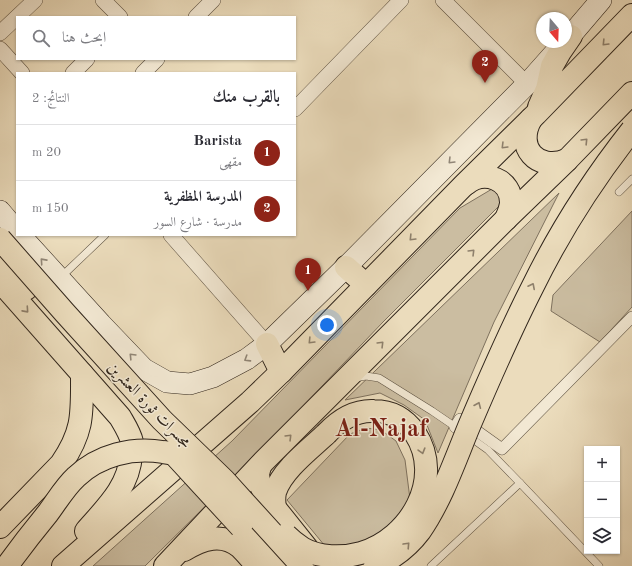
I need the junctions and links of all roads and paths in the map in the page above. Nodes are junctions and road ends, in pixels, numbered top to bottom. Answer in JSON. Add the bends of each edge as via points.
{"nodes":[{"id":1,"x":35,"y":0,"type":"edge"},
{"id":2,"x":103,"y":0,"type":"edge"},
{"id":3,"x":212,"y":0,"type":"edge"},
{"id":4,"x":401,"y":0,"type":"edge"},
{"id":5,"x":443,"y":0,"type":"edge"},
{"id":6,"x":601,"y":0,"type":"edge"},
{"id":7,"x":632,"y":15,"type":"edge"},
{"id":8,"x":18,"y":16,"type":"edge"},
{"id":9,"x":119,"y":16,"type":"edge"},
{"id":10,"x":197,"y":16,"type":"edge"},
{"id":11,"x":16,"y":18,"type":"edge"},
{"id":12,"x":0,"y":33,"type":"edge"},
{"id":13,"x":572,"y":33,"type":"edge"},
{"id":14,"x":559,"y":48,"type":"edge"},
{"id":15,"x":562,"y":48,"type":"edge"},
{"id":16,"x":0,"y":49,"type":"edge"},
{"id":17,"x":86,"y":60,"type":"edge"},
{"id":18,"x":156,"y":60,"type":"edge"},
{"id":19,"x":21,"y":72,"type":"edge"},
{"id":20,"x":74,"y":72,"type":"edge"},
{"id":21,"x":144,"y":72,"type":"edge"},
{"id":22,"x":527,"y":84,"type":"junction"},
{"id":23,"x":632,"y":93,"type":"edge"},
{"id":24,"x":296,"y":108,"type":"edge"},
{"id":25,"x":533,"y":117,"type":"junction"},
{"id":26,"x":632,"y":130,"type":"edge"},
{"id":27,"x":567,"y":160,"type":"junction"},
{"id":28,"x":632,"y":179,"type":"edge"},
{"id":29,"x":464,"y":185,"type":"junction"},
{"id":30,"x":619,"y":192,"type":"dead end"},
{"id":31,"x":0,"y":211,"type":"edge"},
{"id":32,"x":506,"y":219,"type":"junction"},
{"id":33,"x":16,"y":230,"type":"edge"},
{"id":34,"x":21,"y":236,"type":"edge"},
{"id":35,"x":104,"y":236,"type":"edge"},
{"id":36,"x":172,"y":236,"type":"edge"},
{"id":37,"x":0,"y":239,"type":"edge"},
{"id":38,"x":0,"y":260,"type":"edge"},
{"id":39,"x":346,"y":267,"type":"junction"},
{"id":40,"x":60,"y":279,"type":"junction"},
{"id":41,"x":0,"y":281,"type":"edge"},
{"id":42,"x":366,"y":285,"type":"junction"},
{"id":43,"x":632,"y":317,"type":"edge"},
{"id":44,"x":267,"y":344,"type":"junction"},
{"id":45,"x":281,"y":372,"type":"junction"},
{"id":46,"x":82,"y":374,"type":"junction"},
{"id":47,"x":345,"y":380,"type":"junction"},
{"id":48,"x":455,"y":427,"type":"junction"},
{"id":49,"x":308,"y":450,"type":"junction"},
{"id":50,"x":262,"y":464,"type":"junction"},
{"id":51,"x":218,"y":474,"type":"junction"},
{"id":52,"x":520,"y":483,"type":"junction"},
{"id":53,"x":275,"y":508,"type":"junction"},
{"id":54,"x":0,"y":527,"type":"edge"},
{"id":55,"x":241,"y":527,"type":"junction"},
{"id":56,"x":310,"y":562,"type":"edge"},
{"id":57,"x":168,"y":563,"type":"edge"},
{"id":58,"x":7,"y":566,"type":"edge"},
{"id":59,"x":57,"y":566,"type":"edge"},
{"id":60,"x":63,"y":566,"type":"edge"},
{"id":61,"x":257,"y":566,"type":"edge"},
{"id":62,"x":277,"y":566,"type":"edge"},
{"id":63,"x":375,"y":566,"type":"edge"},
{"id":64,"x":431,"y":566,"type":"edge"},
{"id":65,"x":599,"y":566,"type":"edge"}],
"edges":[{"from":1,"to":8,"type":"street"},
{"from":2,"to":9,"type":"street"},
{"from":3,"to":10,"type":"street"},
{"from":4,"to":24,"type":"street"},
{"from":5,"to":22,"type":"street"},
{"from":6,"to":13,"type":"main road"},
{"from":7,"to":25,"type":"highway","one_way":true},
{"from":11,"to":12,"type":"street"},
{"from":14,"to":22,"type":"main road"},
{"from":15,"to":25,"type":"highway","via":[[552,66],[547,89]]},
{"from":16,"to":19,"type":"street"},
{"from":17,"to":20,"type":"street"},
{"from":18,"to":21,"type":"street"},
{"from":22,"to":39,"type":"main road","one_way":true},
{"from":27,"to":23,"type":"highway","one_way":true},
{"from":25,"to":27,"type":"highway","via":[[525,133],[525,141],[532,154],[545,163],[560,163]]},
{"from":25,"to":29,"type":"highway","one_way":true},
{"from":63,"to":26,"type":"highway","one_way":true,"bridge":true,"via":[[388,561],[405,548],[433,510],[498,357],[548,255],[585,195]]},
{"from":27,"to":32,"type":"highway"},
{"from":28,"to":30,"type":"lane"},
{"from":29,"to":32,"type":"highway","via":[[470,180],[486,176],[501,182],[510,196],[511,204]]},
{"from":29,"to":42,"type":"highway","one_way":true},
{"from":31,"to":33,"type":"main road"},
{"from":47,"to":32,"type":"highway","one_way":true},
{"from":40,"to":34,"type":"main road","one_way":true},
{"from":35,"to":40,"type":"lane"},
{"from":36,"to":44,"type":"street"},
{"from":37,"to":51,"type":"highway","name":"مجسرات ثورة العشرين","bridge":true,"via":[[162,420]]},
{"from":38,"to":55,"type":"highway","name":"مجسرات ثورة العشرين","bridge":true},
{"from":39,"to":42,"type":"highway"},
{"from":39,"to":44,"type":"main road"},
{"from":44,"to":40,"type":"main road","one_way":true,"via":[[247,359],[213,377],[190,384],[167,382],[144,369]]},
{"from":41,"to":46,"type":"highway","one_way":true},
{"from":42,"to":45,"type":"highway","one_way":true},
{"from":43,"to":48,"type":"street","via":[[502,449],[460,419]]},
{"from":44,"to":45,"type":"highway"},
{"from":45,"to":60,"type":"highway"},
{"from":46,"to":54,"type":"highway","via":[[82,407],[75,441],[61,464]]},
{"from":46,"to":59,"type":"highway","via":[[120,417],[127,429],[132,443],[131,464],[120,490]]},
{"from":47,"to":48,"type":"lane","via":[[366,376],[379,378]]},
{"from":50,"to":47,"type":"highway","one_way":true},
{"from":48,"to":52,"type":"lane","via":[[488,450]]},
{"from":49,"to":50,"type":"highway","via":[[301,454],[270,458]]},
{"from":49,"to":53,"type":"highway","via":[[294,463],[275,491]]},
{"from":49,"to":56,"type":"highway","one_way":true,"bridge":true,"via":[[348,417],[371,411],[387,412],[394,414],[412,428],[420,442],[426,465],[426,480],[421,497],[411,518],[397,533],[373,549]]},
{"from":50,"to":53,"type":"highway","via":[[258,474],[259,482]]},
{"from":50,"to":57,"type":"highway"},
{"from":51,"to":56,"type":"highway","name":"مجسرات ثورة العشرين","bridge":true},
{"from":51,"to":58,"type":"highway","bridge":true,"via":[[196,458],[155,451],[128,452],[102,459],[75,478]]},
{"from":52,"to":64,"type":"lane"},
{"from":52,"to":65,"type":"lane"},
{"from":53,"to":56,"type":"highway"},
{"from":55,"to":56,"type":"highway","bridge":true,"via":[[288,560]]},
{"from":55,"to":62,"type":"highway","name":"مجسرات ثورة العشرين"},
{"from":57,"to":61,"type":"highway","via":[[195,544],[219,538],[229,540],[240,547]]}]}
